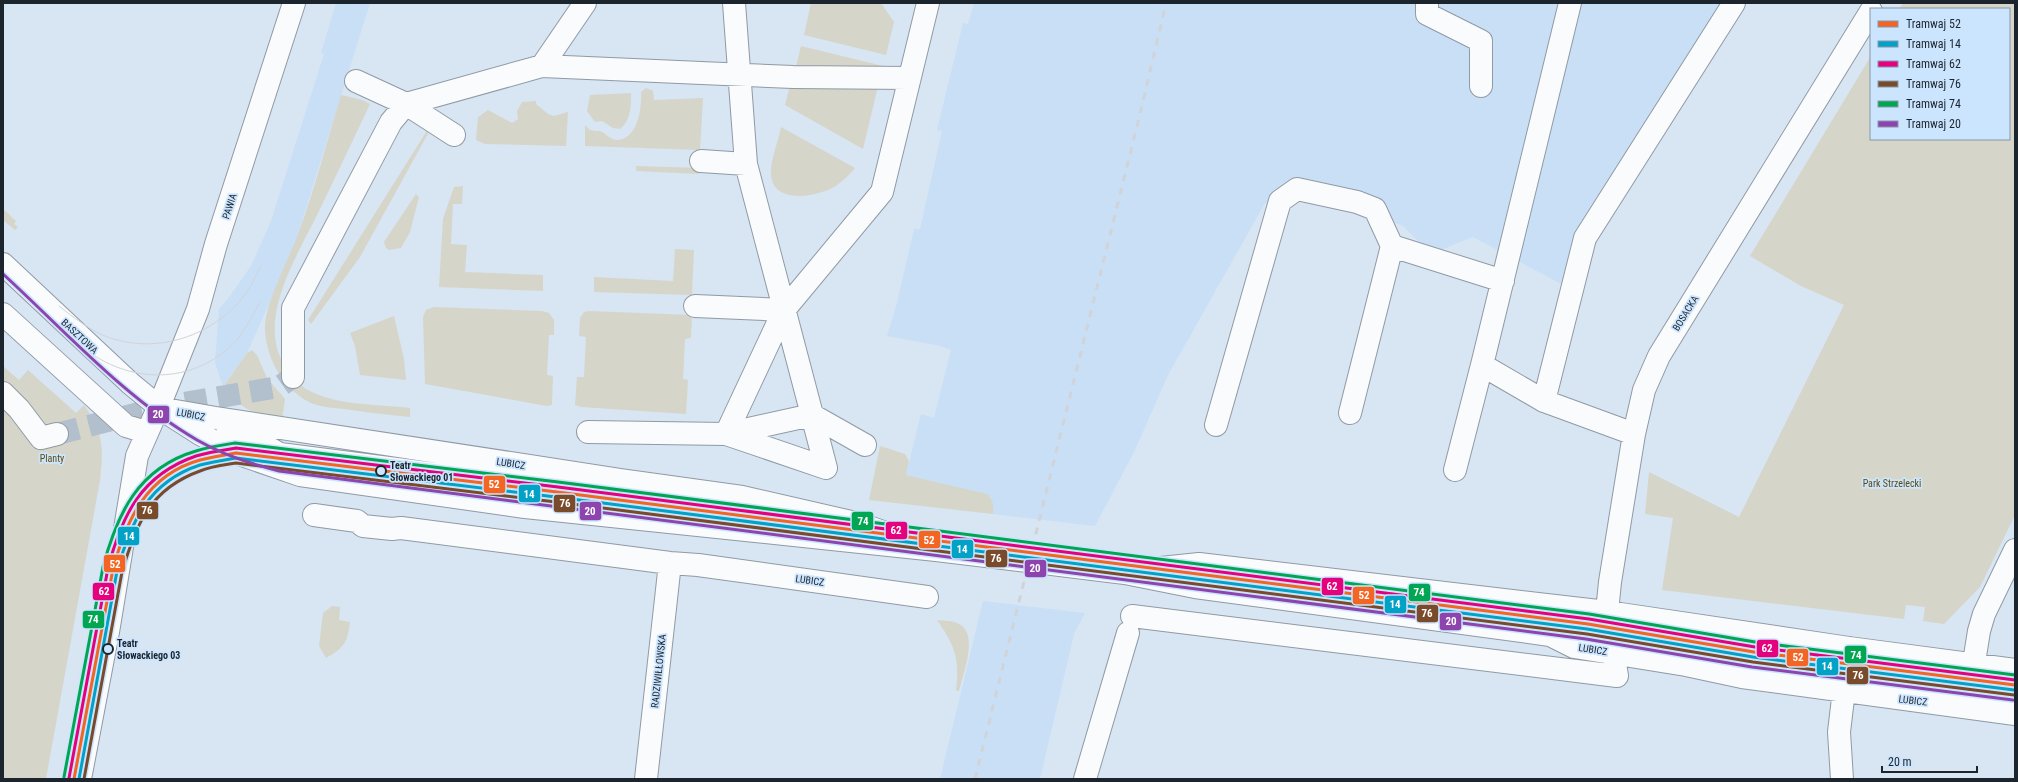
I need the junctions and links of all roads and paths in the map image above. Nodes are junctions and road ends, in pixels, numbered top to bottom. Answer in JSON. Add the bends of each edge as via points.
{"nodes":[{"id":1,"x":294,"y":3,"type":"edge"},
{"id":2,"x":585,"y":3,"type":"edge"},
{"id":3,"x":734,"y":3,"type":"edge"},
{"id":4,"x":928,"y":3,"type":"edge"},
{"id":5,"x":1428,"y":3,"type":"edge"},
{"id":6,"x":1570,"y":3,"type":"edge"},
{"id":7,"x":1734,"y":3,"type":"edge"},
{"id":8,"x":1870,"y":13,"type":"edge"},
{"id":9,"x":542,"y":66,"type":"junction"},
{"id":10,"x":738,"y":74,"type":"junction"},
{"id":11,"x":909,"y":78,"type":"junction"},
{"id":12,"x":356,"y":81,"type":"dead end"},
{"id":13,"x":1481,"y":86,"type":"dead end"},
{"id":14,"x":406,"y":104,"type":"junction"},
{"id":15,"x":454,"y":135,"type":"dead end"},
{"id":16,"x":701,"y":161,"type":"dead end"},
{"id":17,"x":746,"y":164,"type":"junction"},
{"id":18,"x":1392,"y":246,"type":"junction"},
{"id":19,"x":3,"y":264,"type":"edge"},
{"id":20,"x":1503,"y":281,"type":"junction"},
{"id":21,"x":695,"y":306,"type":"dead end"},
{"id":22,"x":784,"y":310,"type":"junction"},
{"id":23,"x":3,"y":314,"type":"edge"},
{"id":24,"x":1482,"y":366,"type":"junction"},
{"id":25,"x":293,"y":377,"type":"dead end"},
{"id":26,"x":3,"y":393,"type":"edge"},
{"id":27,"x":1544,"y":401,"type":"junction"},
{"id":28,"x":159,"y":407,"type":"junction"},
{"id":29,"x":1350,"y":413,"type":"dead end"},
{"id":30,"x":812,"y":415,"type":"junction"},
{"id":31,"x":1216,"y":425,"type":"dead end"},
{"id":32,"x":146,"y":432,"type":"junction"},
{"id":33,"x":588,"y":432,"type":"dead end"},
{"id":34,"x":57,"y":434,"type":"tunnel mouth"},
{"id":35,"x":726,"y":434,"type":"junction"},
{"id":36,"x":1634,"y":434,"type":"junction"},
{"id":37,"x":865,"y":444,"type":"dead end"},
{"id":38,"x":1455,"y":470,"type":"dead end"},
{"id":39,"x":314,"y":515,"type":"dead end"},
{"id":40,"x":936,"y":550,"type":"junction"},
{"id":41,"x":2015,"y":550,"type":"edge"},
{"id":42,"x":670,"y":563,"type":"junction"},
{"id":43,"x":1125,"y":573,"type":"junction"},
{"id":44,"x":927,"y":597,"type":"dead end"},
{"id":45,"x":1607,"y":612,"type":"junction"},
{"id":46,"x":1849,"y":648,"type":"junction"},
{"id":47,"x":1613,"y":653,"type":"junction"},
{"id":48,"x":1972,"y":664,"type":"junction"},
{"id":49,"x":2015,"y":670,"type":"edge"},
{"id":50,"x":1844,"y":692,"type":"junction"},
{"id":51,"x":1967,"y":706,"type":"junction"},
{"id":52,"x":2015,"y":714,"type":"edge"},
{"id":53,"x":80,"y":779,"type":"edge"},
{"id":54,"x":646,"y":779,"type":"edge"},
{"id":55,"x":1084,"y":779,"type":"edge"},
{"id":56,"x":1842,"y":779,"type":"edge"}],
"edges":[{"from":1,"to":28,"type":"street","name":"PAWIA","via":[[216,244],[198,309]]},
{"from":2,"to":9,"type":"street"},
{"from":3,"to":10,"type":"street"},
{"from":4,"to":11,"type":"street"},
{"from":5,"to":13,"type":"street","via":[[1427,14],[1481,41]]},
{"from":6,"to":20,"type":"street"},
{"from":7,"to":27,"type":"street","via":[[1585,238]]},
{"from":8,"to":36,"type":"street","name":"BOSACKA","via":[[1659,356],[1644,390]]},
{"from":9,"to":10,"type":"street"},
{"from":9,"to":14,"type":"street"},
{"from":10,"to":11,"type":"street"},
{"from":10,"to":17,"type":"street"},
{"from":11,"to":22,"type":"street","via":[[882,192]]},
{"from":12,"to":14,"type":"street"},
{"from":14,"to":15,"type":"street"},
{"from":14,"to":25,"type":"street","via":[[391,122],[293,308]]},
{"from":16,"to":17,"type":"street"},
{"from":17,"to":22,"type":"street"},
{"from":18,"to":20,"type":"street"},
{"from":18,"to":29,"type":"street"},
{"from":18,"to":31,"type":"street","via":[[1375,209],[1357,202],[1297,189],[1280,201]]},
{"from":19,"to":28,"type":"street","name":"BASZTOWA"},
{"from":20,"to":24,"type":"street"},
{"from":21,"to":22,"type":"street"},
{"from":22,"to":30,"type":"street"},
{"from":22,"to":35,"type":"street"},
{"from":23,"to":32,"type":"street","via":[[126,426]]},
{"from":24,"to":27,"type":"street"},
{"from":24,"to":38,"type":"street"},
{"from":26,"to":34,"type":"street","via":[[41,438]]},
{"from":27,"to":36,"type":"street"},
{"from":28,"to":32,"type":"street","name":"PAWIA"},
{"from":28,"to":40,"type":"street","name":"LUBICZ","via":[[216,418],[742,497],[860,524]]},
{"from":28,"to":40,"type":"street","name":"LUBICZ","via":[[188,427],[236,453],[300,475],[324,480],[525,507]]},
{"from":30,"to":35,"type":"street"},
{"from":30,"to":35,"type":"street","via":[[826,468]]},
{"from":30,"to":37,"type":"street"},
{"from":32,"to":53,"type":"street","name":"PAWIA","via":[[133,473],[108,632]]},
{"from":33,"to":35,"type":"street"},
{"from":36,"to":45,"type":"street","name":"BOSACKA","via":[[1622,499]]},
{"from":39,"to":42,"type":"street","name":"LUBICZ","via":[[357,521],[363,526],[370,527],[401,528]]},
{"from":40,"to":43,"type":"street","name":"LUBICZ"},
{"from":41,"to":48,"type":"street","via":[[1984,614]]},
{"from":42,"to":44,"type":"street","name":"LUBICZ","via":[[780,575]]},
{"from":42,"to":54,"type":"street","name":"RADZIWIŁŁOWSKA"},
{"from":43,"to":45,"type":"street","name":"LUBICZ","via":[[1199,564]]},
{"from":43,"to":47,"type":"street","name":"LUBICZ","via":[[1195,587],[1550,635],[1574,647]]},
{"from":45,"to":46,"type":"street","name":"LUBICZ"},
{"from":45,"to":47,"type":"street","name":"BOSACKA"},
{"from":46,"to":48,"type":"street","name":"LUBICZ"},
{"from":46,"to":50,"type":"street"},
{"from":47,"to":50,"type":"street","name":"LUBICZ","via":[[1742,677]]},
{"from":47,"to":55,"type":"street","name":"BOSACKA","via":[[1618,676],[1130,625]]},
{"from":48,"to":49,"type":"street","name":"LUBICZ"},
{"from":48,"to":51,"type":"street"},
{"from":50,"to":51,"type":"street","name":"LUBICZ"},
{"from":50,"to":56,"type":"street","via":[[1839,732]]},
{"from":51,"to":52,"type":"street","name":"LUBICZ"}]}
